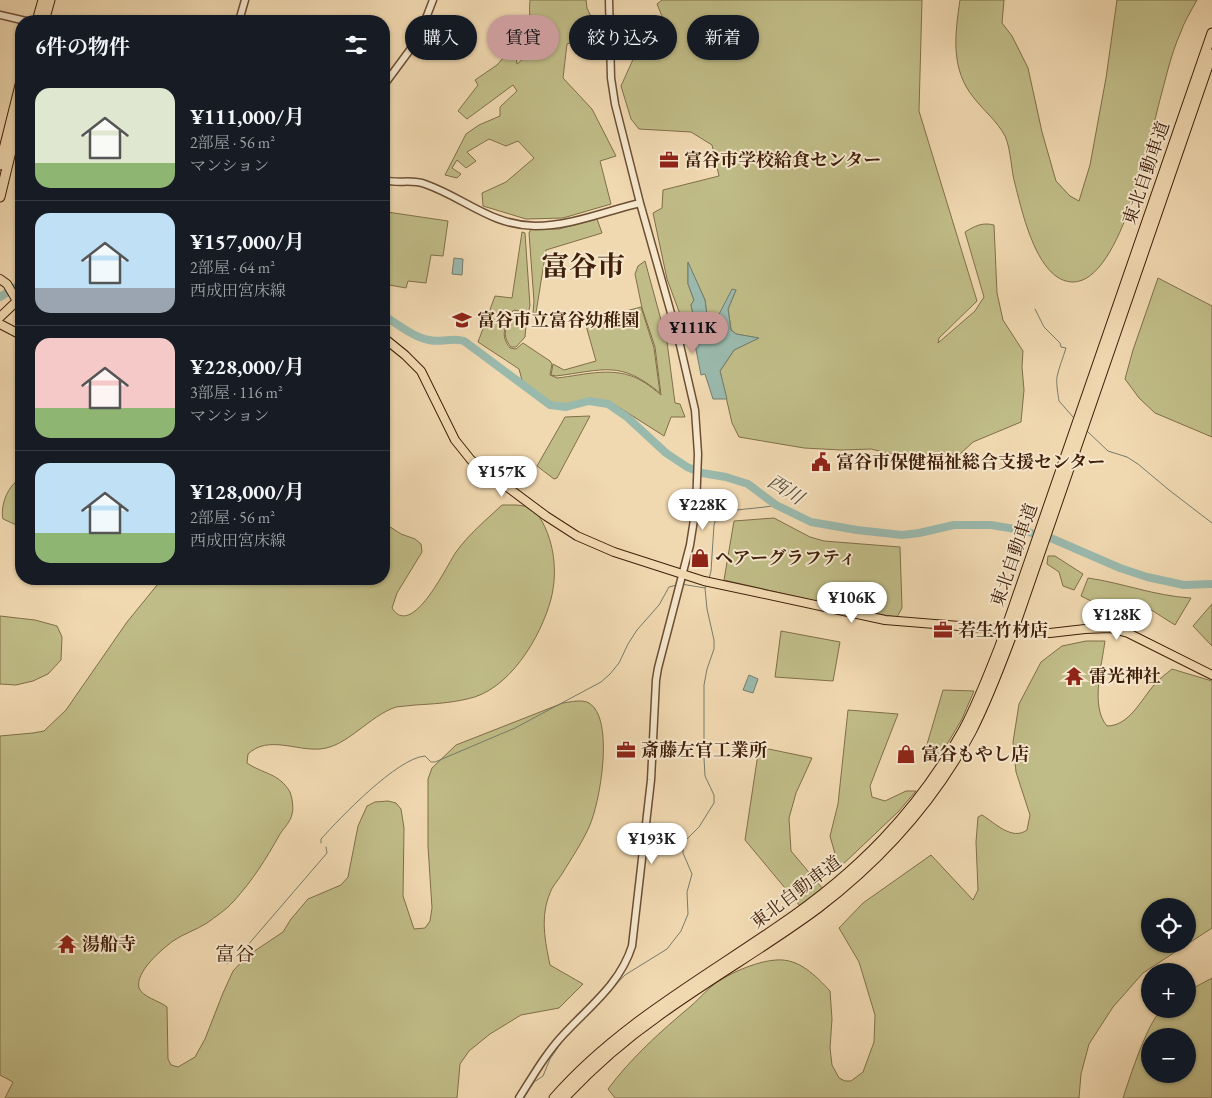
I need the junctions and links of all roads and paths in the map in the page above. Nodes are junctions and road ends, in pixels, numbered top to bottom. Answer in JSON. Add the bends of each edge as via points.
{"nodes":[{"id":1,"x":43,"y":0,"type":"edge"},
{"id":2,"x":50,"y":0,"type":"edge"},
{"id":3,"x":245,"y":0,"type":"edge"},
{"id":4,"x":433,"y":0,"type":"edge"},
{"id":5,"x":609,"y":0,"type":"edge"},
{"id":6,"x":0,"y":15,"type":"edge"},
{"id":7,"x":39,"y":15,"type":"edge"},
{"id":8,"x":46,"y":15,"type":"edge"},
{"id":9,"x":241,"y":15,"type":"edge"},
{"id":10,"x":15,"y":18,"type":"edge"},
{"id":11,"x":1212,"y":33,"type":"edge"},
{"id":12,"x":1212,"y":54,"type":"edge"},
{"id":13,"x":390,"y":77,"type":"edge"},
{"id":14,"x":15,"y":105,"type":"edge"},
{"id":15,"x":15,"y":135,"type":"edge"},
{"id":16,"x":0,"y":165,"type":"edge"},
{"id":17,"x":390,"y":182,"type":"edge"},
{"id":18,"x":0,"y":197,"type":"edge"},
{"id":19,"x":640,"y":203,"type":"junction"},
{"id":20,"x":0,"y":279,"type":"edge"},
{"id":21,"x":15,"y":296,"type":"edge"},
{"id":22,"x":15,"y":301,"type":"edge"},
{"id":23,"x":0,"y":317,"type":"edge"},
{"id":24,"x":0,"y":324,"type":"edge"},
{"id":25,"x":15,"y":332,"type":"edge"},
{"id":26,"x":390,"y":343,"type":"edge"},
{"id":27,"x":1045,"y":527,"type":"junction"},
{"id":28,"x":1038,"y":547,"type":"junction"},
{"id":29,"x":681,"y":582,"type":"junction"},
{"id":30,"x":997,"y":629,"type":"dead end"},
{"id":31,"x":1020,"y":631,"type":"dead end"},
{"id":32,"x":1212,"y":675,"type":"edge"},
{"id":33,"x":519,"y":1098,"type":"edge"},
{"id":34,"x":554,"y":1098,"type":"edge"},
{"id":35,"x":564,"y":1098,"type":"edge"}],
"edges":[{"from":1,"to":7,"type":"highway"},
{"from":2,"to":8,"type":"highway"},
{"from":3,"to":9,"type":"street"},
{"from":4,"to":13,"type":"street","via":[[418,39]]},
{"from":5,"to":19,"type":"street","via":[[611,78]]},
{"from":6,"to":10,"type":"street"},
{"from":11,"to":27,"type":"highway","name":"東北自動車道"},
{"from":12,"to":27,"type":"highway","name":"東北自動車道"},
{"from":14,"to":16,"type":"highway"},
{"from":15,"to":18,"type":"highway"},
{"from":17,"to":19,"type":"street","via":[[421,182],[489,216],[522,224],[555,224]]},
{"from":19,"to":29,"type":"street","via":[[680,345],[697,429],[698,483],[694,526]]},
{"from":20,"to":21,"type":"main road"},
{"from":22,"to":23,"type":"main road"},
{"from":24,"to":25,"type":"main road"},
{"from":26,"to":29,"type":"main road","via":[[421,371],[454,440],[485,472],[577,536]]},
{"from":27,"to":28,"type":"highway","name":"東北自動車道"},
{"from":28,"to":34,"type":"highway","name":"東北自動車道","via":[[965,727],[932,781],[901,821],[863,861],[823,895],[625,1031]]},
{"from":28,"to":35,"type":"highway","name":"東北自動車道","via":[[998,671],[972,730],[938,785],[906,826],[868,866],[828,900],[658,1016],[606,1057]]},
{"from":29,"to":30,"type":"main road","via":[[708,582],[885,620]]},
{"from":29,"to":33,"type":"street","via":[[656,680],[652,780],[629,956],[609,988],[562,1035]]},
{"from":31,"to":32,"type":"main road","via":[[1050,633],[1110,628],[1128,633]]}]}
